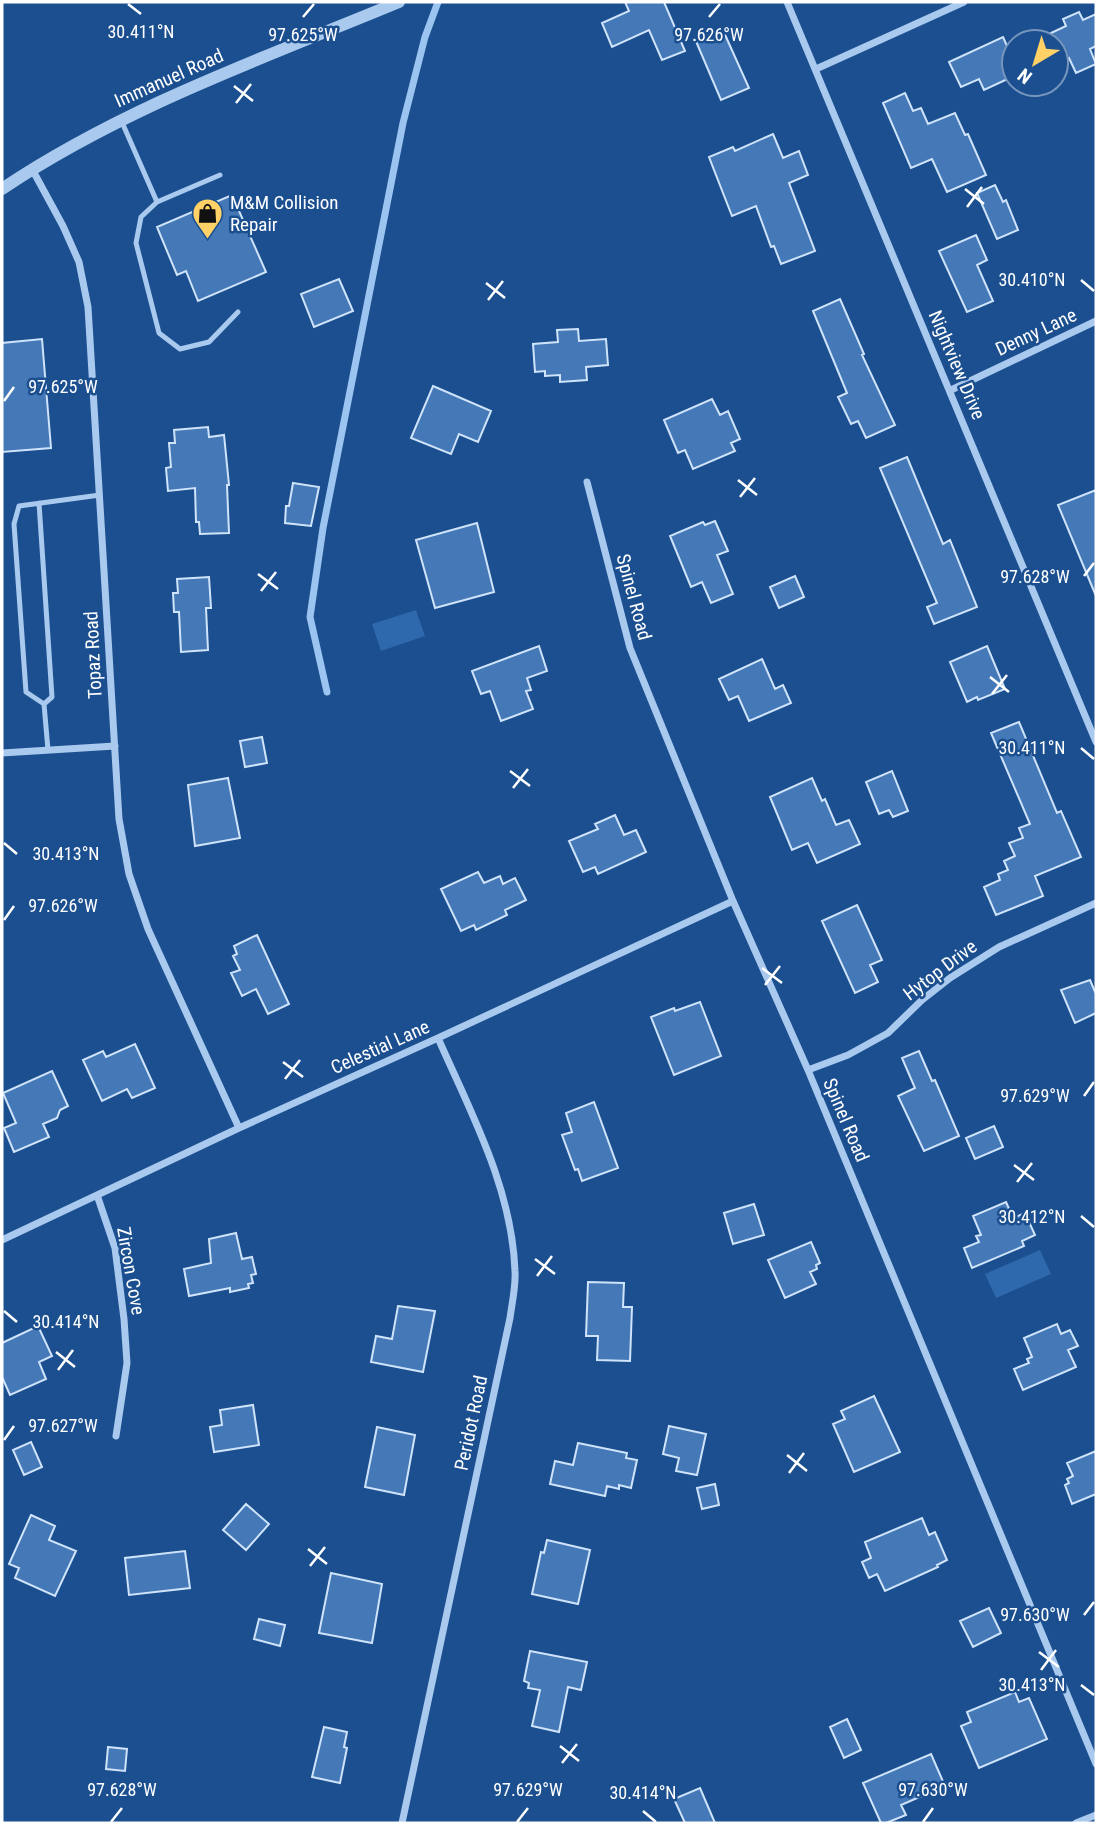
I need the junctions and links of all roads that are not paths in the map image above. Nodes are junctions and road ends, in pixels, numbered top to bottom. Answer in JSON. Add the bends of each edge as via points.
{"nodes":[{"id":1,"x":399,"y":2,"type":"edge"},
{"id":2,"x":787,"y":2,"type":"edge"},
{"id":3,"x":964,"y":2,"type":"edge"},
{"id":4,"x":816,"y":69,"type":"junction"},
{"id":5,"x":121,"y":120,"type":"junction"},
{"id":6,"x":32,"y":169,"type":"junction"},
{"id":7,"x":220,"y":175,"type":"dead end"},
{"id":8,"x":2,"y":189,"type":"edge"},
{"id":9,"x":157,"y":202,"type":"junction"},
{"id":10,"x":238,"y":313,"type":"dead end"},
{"id":11,"x":1096,"y":321,"type":"edge"},
{"id":12,"x":951,"y":390,"type":"junction"},
{"id":13,"x":587,"y":482,"type":"dead end"},
{"id":14,"x":100,"y":495,"type":"junction"},
{"id":15,"x":40,"y":503,"type":"junction"},
{"id":16,"x":44,"y":704,"type":"junction"},
{"id":17,"x":1096,"y":742,"type":"edge"},
{"id":18,"x":115,"y":746,"type":"junction"},
{"id":19,"x":48,"y":750,"type":"junction"},
{"id":20,"x":2,"y":753,"type":"edge"},
{"id":21,"x":733,"y":901,"type":"junction"},
{"id":22,"x":1096,"y":903,"type":"edge"},
{"id":23,"x":438,"y":1038,"type":"junction"},
{"id":24,"x":808,"y":1070,"type":"junction"},
{"id":25,"x":240,"y":1128,"type":"junction"},
{"id":26,"x":97,"y":1195,"type":"junction"},
{"id":27,"x":2,"y":1240,"type":"edge"},
{"id":28,"x":116,"y":1436,"type":"dead end"},
{"id":29,"x":1096,"y":1763,"type":"edge"},
{"id":30,"x":1096,"y":1815,"type":"edge"},
{"id":31,"x":402,"y":1823,"type":"edge"},
{"id":32,"x":1076,"y":1823,"type":"edge"}],
"edges":[{"from":1,"to":5,"type":"street","name":"Immanuel Road"},
{"from":2,"to":4,"type":"street","name":"Nightview Drive"},
{"from":3,"to":4,"type":"street"},
{"from":4,"to":12,"type":"street","name":"Nightview Drive"},
{"from":5,"to":6,"type":"street","name":"Immanuel Road"},
{"from":5,"to":9,"type":"lane"},
{"from":6,"to":8,"type":"street","name":"Immanuel Road"},
{"from":6,"to":14,"type":"street","name":"Topaz Road","via":[[79,262],[88,307]]},
{"from":7,"to":9,"type":"lane"},
{"from":9,"to":10,"type":"lane","via":[[141,217],[136,243],[159,333],[180,349],[209,342]]},
{"from":11,"to":12,"type":"street","name":"Denny Lane"},
{"from":12,"to":17,"type":"street","name":"Nightview Drive"},
{"from":13,"to":21,"type":"street","name":"Spinel Road","via":[[630,648]]},
{"from":14,"to":15,"type":"lane"},
{"from":14,"to":18,"type":"street","name":"Topaz Road"},
{"from":15,"to":16,"type":"lane","via":[[52,697]]},
{"from":15,"to":16,"type":"lane","via":[[19,506],[14,524],[26,692]]},
{"from":16,"to":19,"type":"lane"},
{"from":18,"to":19,"type":"street"},
{"from":18,"to":25,"type":"street","name":"Topaz Road","via":[[129,874],[148,929]]},
{"from":19,"to":20,"type":"street"},
{"from":21,"to":23,"type":"street","name":"Celestial Lane"},
{"from":21,"to":24,"type":"street","name":"Spinel Road"},
{"from":22,"to":24,"type":"street","name":"Hytop Drive","via":[[999,947],[950,978],[888,1033]]},
{"from":23,"to":25,"type":"street","name":"Celestial Lane"},
{"from":23,"to":31,"type":"street","name":"Peridot Road","via":[[501,1186],[512,1231],[515,1273],[510,1318]]},
{"from":24,"to":29,"type":"street","name":"Spinel Road"},
{"from":25,"to":26,"type":"street","name":"Celestial Lane"},
{"from":26,"to":27,"type":"street","name":"Celestial Lane"},
{"from":26,"to":28,"type":"street","name":"Zircon Cove","via":[[115,1248],[124,1319],[127,1363]]},
{"from":30,"to":32,"type":"street"}]}
